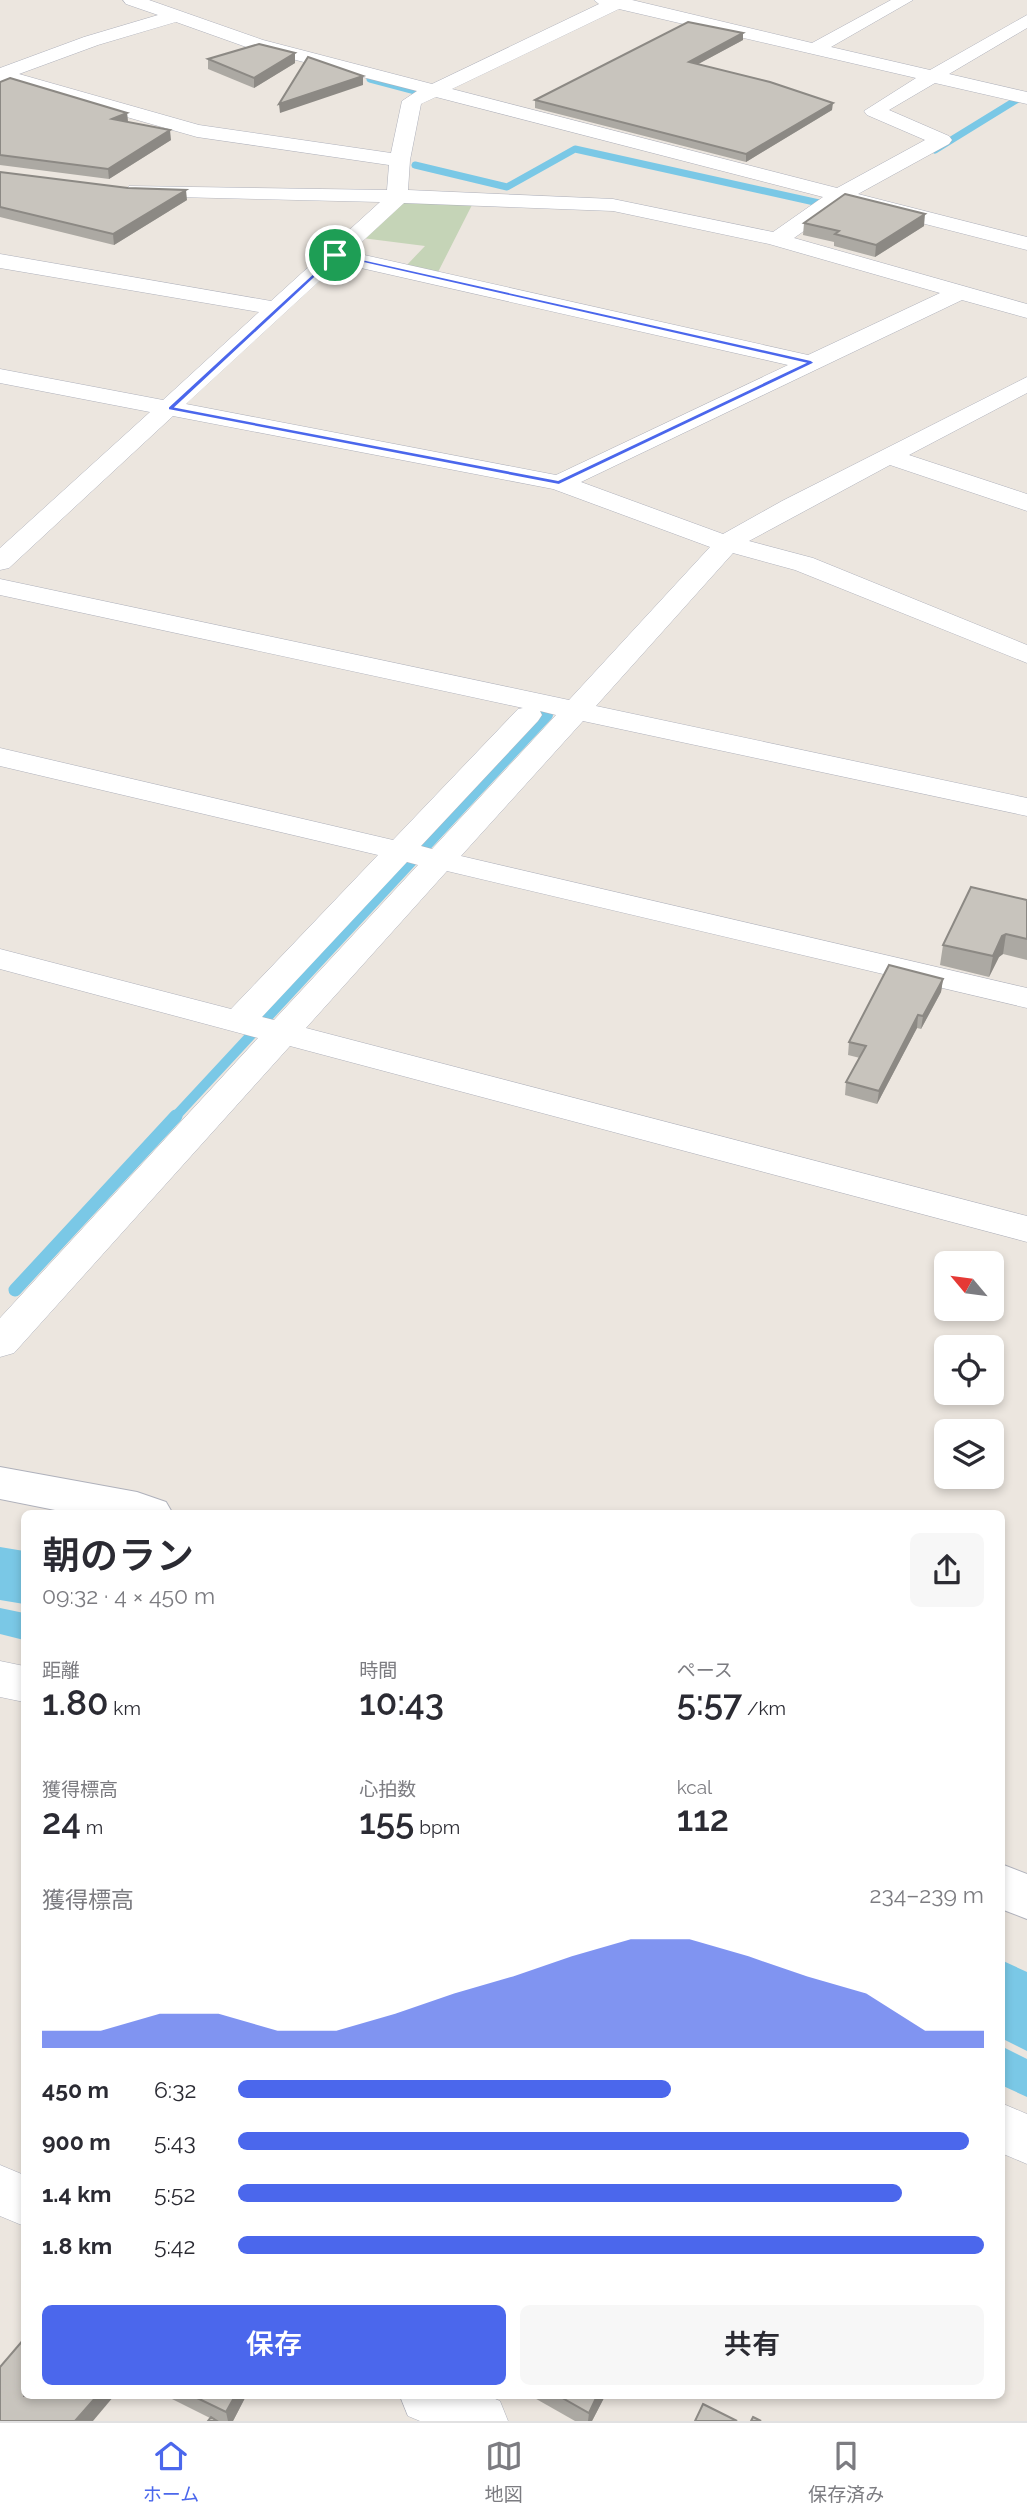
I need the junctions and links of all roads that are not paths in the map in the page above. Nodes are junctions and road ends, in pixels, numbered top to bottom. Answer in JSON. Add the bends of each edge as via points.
{"nodes":[{"id":1,"x":132,"y":0,"type":"edge"},
{"id":2,"x":904,"y":0,"type":"edge"},
{"id":3,"x":619,"y":1,"type":"edge"},
{"id":4,"x":176,"y":16,"type":"junction"},
{"id":5,"x":1027,"y":20,"type":"edge"},
{"id":6,"x":819,"y":46,"type":"junction"},
{"id":7,"x":937,"y":74,"type":"junction"},
{"id":8,"x":0,"y":75,"type":"edge"},
{"id":9,"x":435,"y":91,"type":"junction"},
{"id":10,"x":1027,"y":91,"type":"edge"},
{"id":11,"x":1027,"y":98,"type":"edge"},
{"id":12,"x":400,"y":160,"type":"junction"},
{"id":13,"x":118,"y":189,"type":"edge"},
{"id":14,"x":838,"y":195,"type":"junction"},
{"id":15,"x":397,"y":198,"type":"junction"},
{"id":16,"x":777,"y":240,"type":"junction"},
{"id":17,"x":1027,"y":244,"type":"edge"},
{"id":18,"x":335,"y":255,"type":"junction"},
{"id":19,"x":0,"y":261,"type":"edge"},
{"id":20,"x":960,"y":292,"type":"junction"},
{"id":21,"x":278,"y":309,"type":"junction"},
{"id":22,"x":1027,"y":311,"type":"edge"},
{"id":23,"x":811,"y":363,"type":"junction"},
{"id":24,"x":0,"y":376,"type":"edge"},
{"id":25,"x":1027,"y":384,"type":"edge"},
{"id":26,"x":170,"y":409,"type":"junction"},
{"id":27,"x":889,"y":456,"type":"junction"},
{"id":28,"x":559,"y":483,"type":"junction"},
{"id":29,"x":1027,"y":503,"type":"edge"},
{"id":30,"x":729,"y":542,"type":"junction"},
{"id":31,"x":0,"y":562,"type":"edge"},
{"id":32,"x":0,"y":587,"type":"edge"},
{"id":33,"x":0,"y":603,"type":"edge"},
{"id":34,"x":1027,"y":656,"type":"edge"},
{"id":35,"x":554,"y":718,"type":"junction"},
{"id":36,"x":0,"y":757,"type":"edge"},
{"id":37,"x":1027,"y":807,"type":"edge"},
{"id":38,"x":1027,"y":822,"type":"edge"},
{"id":39,"x":419,"y":855,"type":"junction"},
{"id":40,"x":0,"y":959,"type":"edge"},
{"id":41,"x":1027,"y":998,"type":"edge"},
{"id":42,"x":258,"y":1029,"type":"junction"},
{"id":43,"x":1027,"y":1229,"type":"edge"},
{"id":44,"x":0,"y":1343,"type":"edge"},
{"id":45,"x":0,"y":1483,"type":"edge"},
{"id":46,"x":142,"y":1510,"type":"edge"},
{"id":47,"x":0,"y":1679,"type":"edge"},
{"id":48,"x":21,"y":1684,"type":"edge"},
{"id":49,"x":1005,"y":1888,"type":"edge"},
{"id":50,"x":1027,"y":1897,"type":"edge"},
{"id":51,"x":1005,"y":2129,"type":"edge"},
{"id":52,"x":1027,"y":2140,"type":"edge"},
{"id":53,"x":0,"y":2190,"type":"edge"},
{"id":54,"x":21,"y":2200,"type":"edge"},
{"id":55,"x":434,"y":2399,"type":"edge"},
{"id":56,"x":480,"y":2421,"type":"edge"}],
"edges":[{"from":1,"to":4,"type":"street"},
{"from":2,"to":6,"type":"street"},
{"from":3,"to":6,"type":"street"},
{"from":3,"to":9,"type":"street"},
{"from":4,"to":8,"type":"street"},
{"from":4,"to":9,"type":"street","via":[[256,44]]},
{"from":5,"to":7,"type":"street"},
{"from":6,"to":7,"type":"street"},
{"from":7,"to":10,"type":"street"},
{"from":7,"to":11,"type":"street"},
{"from":7,"to":14,"type":"street","via":[[874,111],[942,140]]},
{"from":8,"to":12,"type":"street","via":[[197,131]]},
{"from":9,"to":12,"type":"street","via":[[412,101]]},
{"from":9,"to":14,"type":"street"},
{"from":12,"to":15,"type":"street"},
{"from":13,"to":15,"type":"street"},
{"from":14,"to":16,"type":"street"},
{"from":14,"to":17,"type":"street"},
{"from":15,"to":16,"type":"street","via":[[613,205]]},
{"from":15,"to":18,"type":"street"},
{"from":16,"to":20,"type":"street"},
{"from":18,"to":21,"type":"street"},
{"from":18,"to":23,"type":"street"},
{"from":19,"to":21,"type":"street"},
{"from":20,"to":22,"type":"street"},
{"from":20,"to":23,"type":"street"},
{"from":21,"to":26,"type":"street"},
{"from":23,"to":28,"type":"street"},
{"from":24,"to":26,"type":"street"},
{"from":25,"to":27,"type":"street"},
{"from":26,"to":28,"type":"street"},
{"from":26,"to":31,"type":"street"},
{"from":27,"to":29,"type":"street"},
{"from":27,"to":30,"type":"street"},
{"from":28,"to":30,"type":"street"},
{"from":30,"to":34,"type":"street","via":[[804,564]]},
{"from":30,"to":35,"type":"street"},
{"from":32,"to":35,"type":"street"},
{"from":33,"to":35,"type":"street"},
{"from":35,"to":37,"type":"street"},
{"from":35,"to":38,"type":"street"},
{"from":35,"to":39,"type":"street"},
{"from":36,"to":39,"type":"street"},
{"from":39,"to":41,"type":"street"},
{"from":39,"to":42,"type":"street"},
{"from":39,"to":42,"type":"street"},
{"from":40,"to":42,"type":"street"},
{"from":42,"to":43,"type":"street"},
{"from":42,"to":44,"type":"street"},
{"from":45,"to":46,"type":"street"},
{"from":47,"to":48,"type":"street"},
{"from":49,"to":50,"type":"street"},
{"from":51,"to":52,"type":"street"},
{"from":53,"to":54,"type":"street"},
{"from":55,"to":56,"type":"street"}]}
